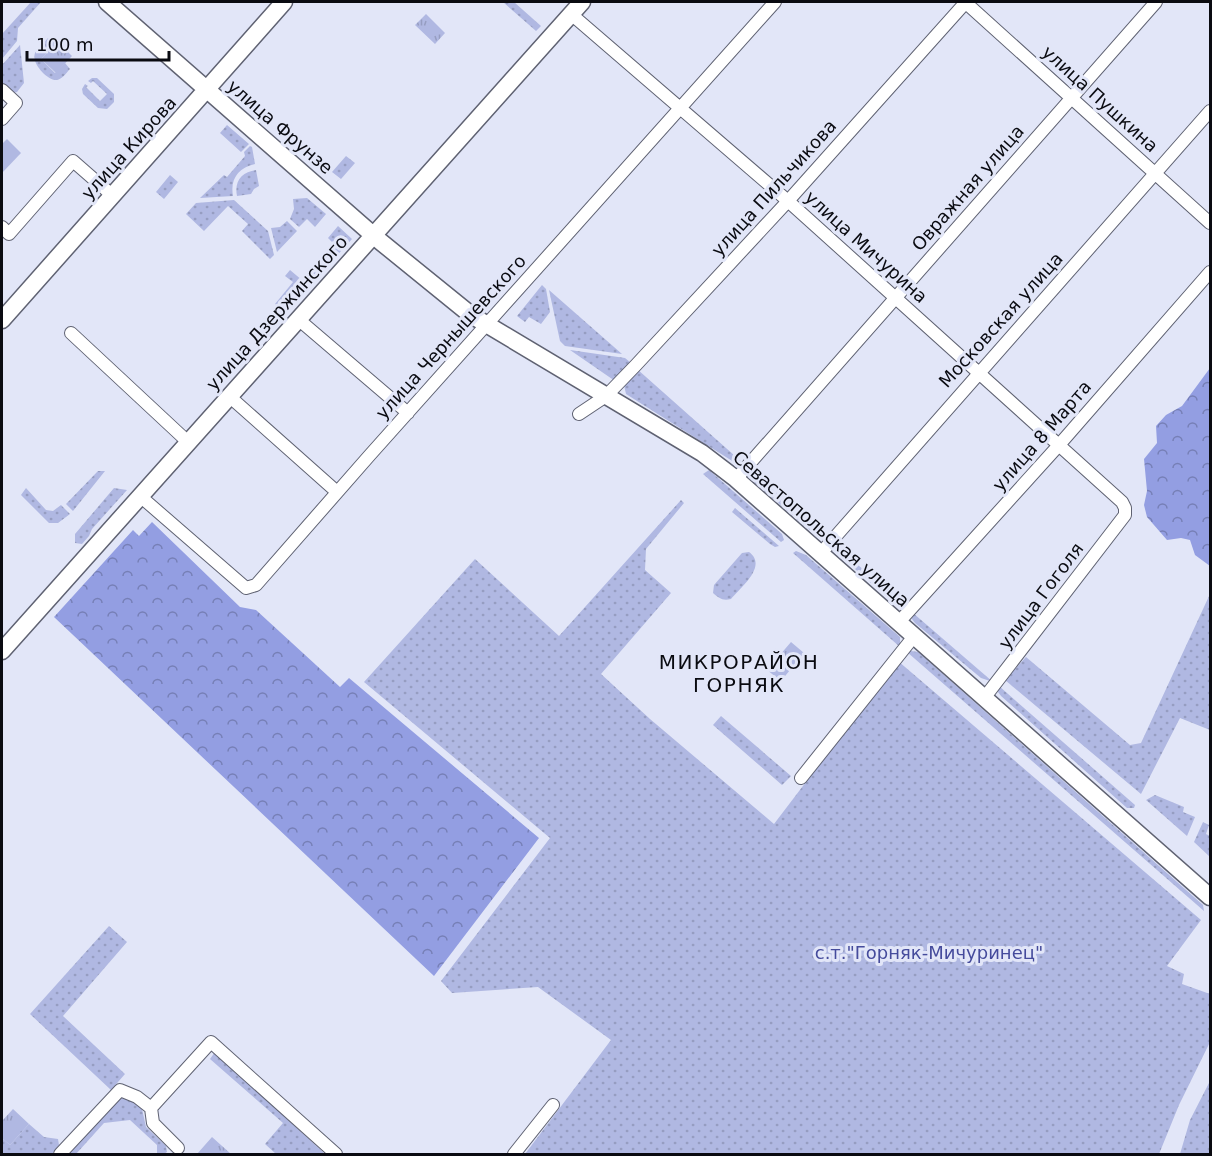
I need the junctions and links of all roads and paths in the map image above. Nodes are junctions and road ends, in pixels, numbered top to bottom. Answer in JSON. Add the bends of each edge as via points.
{"nodes":[{"id":1,"x":107,"y":2,"type":"edge"},
{"id":2,"x":284,"y":2,"type":"edge"},
{"id":3,"x":775,"y":2,"type":"edge"},
{"id":4,"x":965,"y":2,"type":"edge"},
{"id":5,"x":1156,"y":2,"type":"edge"},
{"id":6,"x":577,"y":8,"type":"edge"},
{"id":7,"x":207,"y":89,"type":"junction"},
{"id":8,"x":2,"y":90,"type":"edge"},
{"id":9,"x":1071,"y":96,"type":"junction"},
{"id":10,"x":680,"y":106,"type":"junction"},
{"id":11,"x":1210,"y":111,"type":"edge"},
{"id":12,"x":2,"y":119,"type":"edge"},
{"id":13,"x":1155,"y":173,"type":"junction"},
{"id":14,"x":113,"y":196,"type":"junction"},
{"id":15,"x":788,"y":201,"type":"junction"},
{"id":16,"x":1210,"y":223,"type":"edge"},
{"id":17,"x":2,"y":227,"type":"edge"},
{"id":18,"x":373,"y":235,"type":"junction"},
{"id":19,"x":1210,"y":272,"type":"edge"},
{"id":20,"x":896,"y":298,"type":"junction"},
{"id":21,"x":298,"y":319,"type":"junction"},
{"id":22,"x":2,"y":320,"type":"edge"},
{"id":23,"x":487,"y":324,"type":"junction"},
{"id":24,"x":71,"y":333,"type":"dead end"},
{"id":25,"x":980,"y":372,"type":"junction"},
{"id":26,"x":229,"y":396,"type":"junction"},
{"id":27,"x":606,"y":396,"type":"junction"},
{"id":28,"x":408,"y":413,"type":"junction"},
{"id":29,"x":579,"y":414,"type":"dead end"},
{"id":30,"x":188,"y":442,"type":"junction"},
{"id":31,"x":1059,"y":445,"type":"junction"},
{"id":32,"x":736,"y":479,"type":"junction"},
{"id":33,"x":337,"y":492,"type":"junction"},
{"id":34,"x":140,"y":496,"type":"junction"},
{"id":35,"x":1125,"y":515,"type":"joint"},
{"id":36,"x":820,"y":553,"type":"junction"},
{"id":37,"x":899,"y":622,"type":"junction"},
{"id":38,"x":915,"y":635,"type":"junction"},
{"id":39,"x":2,"y":651,"type":"edge"},
{"id":40,"x":985,"y":698,"type":"junction"},
{"id":41,"x":801,"y":778,"type":"dead end"},
{"id":42,"x":1210,"y":897,"type":"edge"},
{"id":43,"x":553,"y":1105,"type":"dead end"},
{"id":44,"x":151,"y":1108,"type":"junction"},
{"id":45,"x":178,"y":1148,"type":"dead end"},
{"id":46,"x":60,"y":1155,"type":"edge"},
{"id":47,"x":336,"y":1155,"type":"edge"},
{"id":48,"x":514,"y":1155,"type":"edge"}],
"edges":[{"from":1,"to":7,"type":"main road","name":"улица Фрунзе"},
{"from":2,"to":7,"type":"main road","name":"улица Кирова"},
{"from":3,"to":10,"type":"street","name":"улица Чернышевского"},
{"from":4,"to":9,"type":"street","name":"улица Пушкина"},
{"from":4,"to":15,"type":"street","name":"улица Пильчикова"},
{"from":5,"to":9,"type":"street","name":"Овражная улица"},
{"from":6,"to":10,"type":"street","name":"улица Мичурина"},
{"from":6,"to":18,"type":"main road","name":"улица Дзержинского"},
{"from":7,"to":14,"type":"main road","name":"улица Кирова"},
{"from":7,"to":18,"type":"main road","name":"улица Фрунзе"},
{"from":8,"to":12,"type":"street","via":[[16,103]]},
{"from":9,"to":13,"type":"street","name":"улица Пушкина"},
{"from":9,"to":20,"type":"street","name":"Овражная улица"},
{"from":10,"to":15,"type":"street","name":"улица Мичурина"},
{"from":10,"to":23,"type":"street","name":"улица Чернышевского"},
{"from":11,"to":13,"type":"street","name":"Московская улица"},
{"from":13,"to":16,"type":"street","name":"улица Пушкина"},
{"from":13,"to":25,"type":"street","name":"Московская улица"},
{"from":14,"to":17,"type":"street","via":[[73,161],[9,234]]},
{"from":14,"to":22,"type":"main road","name":"улица Кирова"},
{"from":15,"to":20,"type":"street","name":"улица Мичурина"},
{"from":15,"to":27,"type":"street","name":"улица Пильчикова"},
{"from":18,"to":21,"type":"main road","name":"улица Дзержинского"},
{"from":18,"to":23,"type":"main road","name":"Севастопольская улица"},
{"from":19,"to":31,"type":"street","name":"улица 8 Марта"},
{"from":20,"to":25,"type":"street","name":"улица Мичурина"},
{"from":20,"to":32,"type":"street","name":"Овражная улица"},
{"from":21,"to":26,"type":"main road","name":"улица Дзержинского"},
{"from":21,"to":28,"type":"street"},
{"from":23,"to":27,"type":"main road","name":"Севастопольская улица"},
{"from":23,"to":28,"type":"street","name":"улица Чернышевского"},
{"from":24,"to":30,"type":"street"},
{"from":25,"to":31,"type":"street","name":"улица Мичурина"},
{"from":25,"to":36,"type":"street","name":"Московская улица"},
{"from":26,"to":30,"type":"main road","name":"улица Дзержинского"},
{"from":26,"to":33,"type":"street"},
{"from":27,"to":29,"type":"street","name":"улица Пильчикова"},
{"from":27,"to":32,"type":"main road","name":"Севастопольская улица","via":[[702,453]]},
{"from":28,"to":33,"type":"street","name":"улица Чернышевского"},
{"from":30,"to":34,"type":"main road","name":"улица Дзержинского"},
{"from":31,"to":35,"type":"street","name":"улица Мичурина","via":[[1122,502]]},
{"from":31,"to":37,"type":"street","name":"улица 8 Марта"},
{"from":32,"to":36,"type":"main road","name":"Севастопольская улица"},
{"from":33,"to":34,"type":"street","name":"улица Чернышевского","via":[[256,585],[246,588]]},
{"from":34,"to":39,"type":"main road","name":"улица Дзержинского"},
{"from":35,"to":40,"type":"street","name":"улица Гоголя"},
{"from":36,"to":37,"type":"main road","name":"Севастопольская улица"},
{"from":37,"to":38,"type":"main road","name":"Севастопольская улица"},
{"from":38,"to":40,"type":"main road","name":"Севастопольская улица"},
{"from":38,"to":41,"type":"street"},
{"from":40,"to":42,"type":"main road","name":"Севастопольская улица"},
{"from":43,"to":48,"type":"street"},
{"from":44,"to":45,"type":"street","via":[[153,1123]]},
{"from":44,"to":46,"type":"street","via":[[120,1090]]},
{"from":44,"to":47,"type":"street","via":[[211,1042]]}]}
